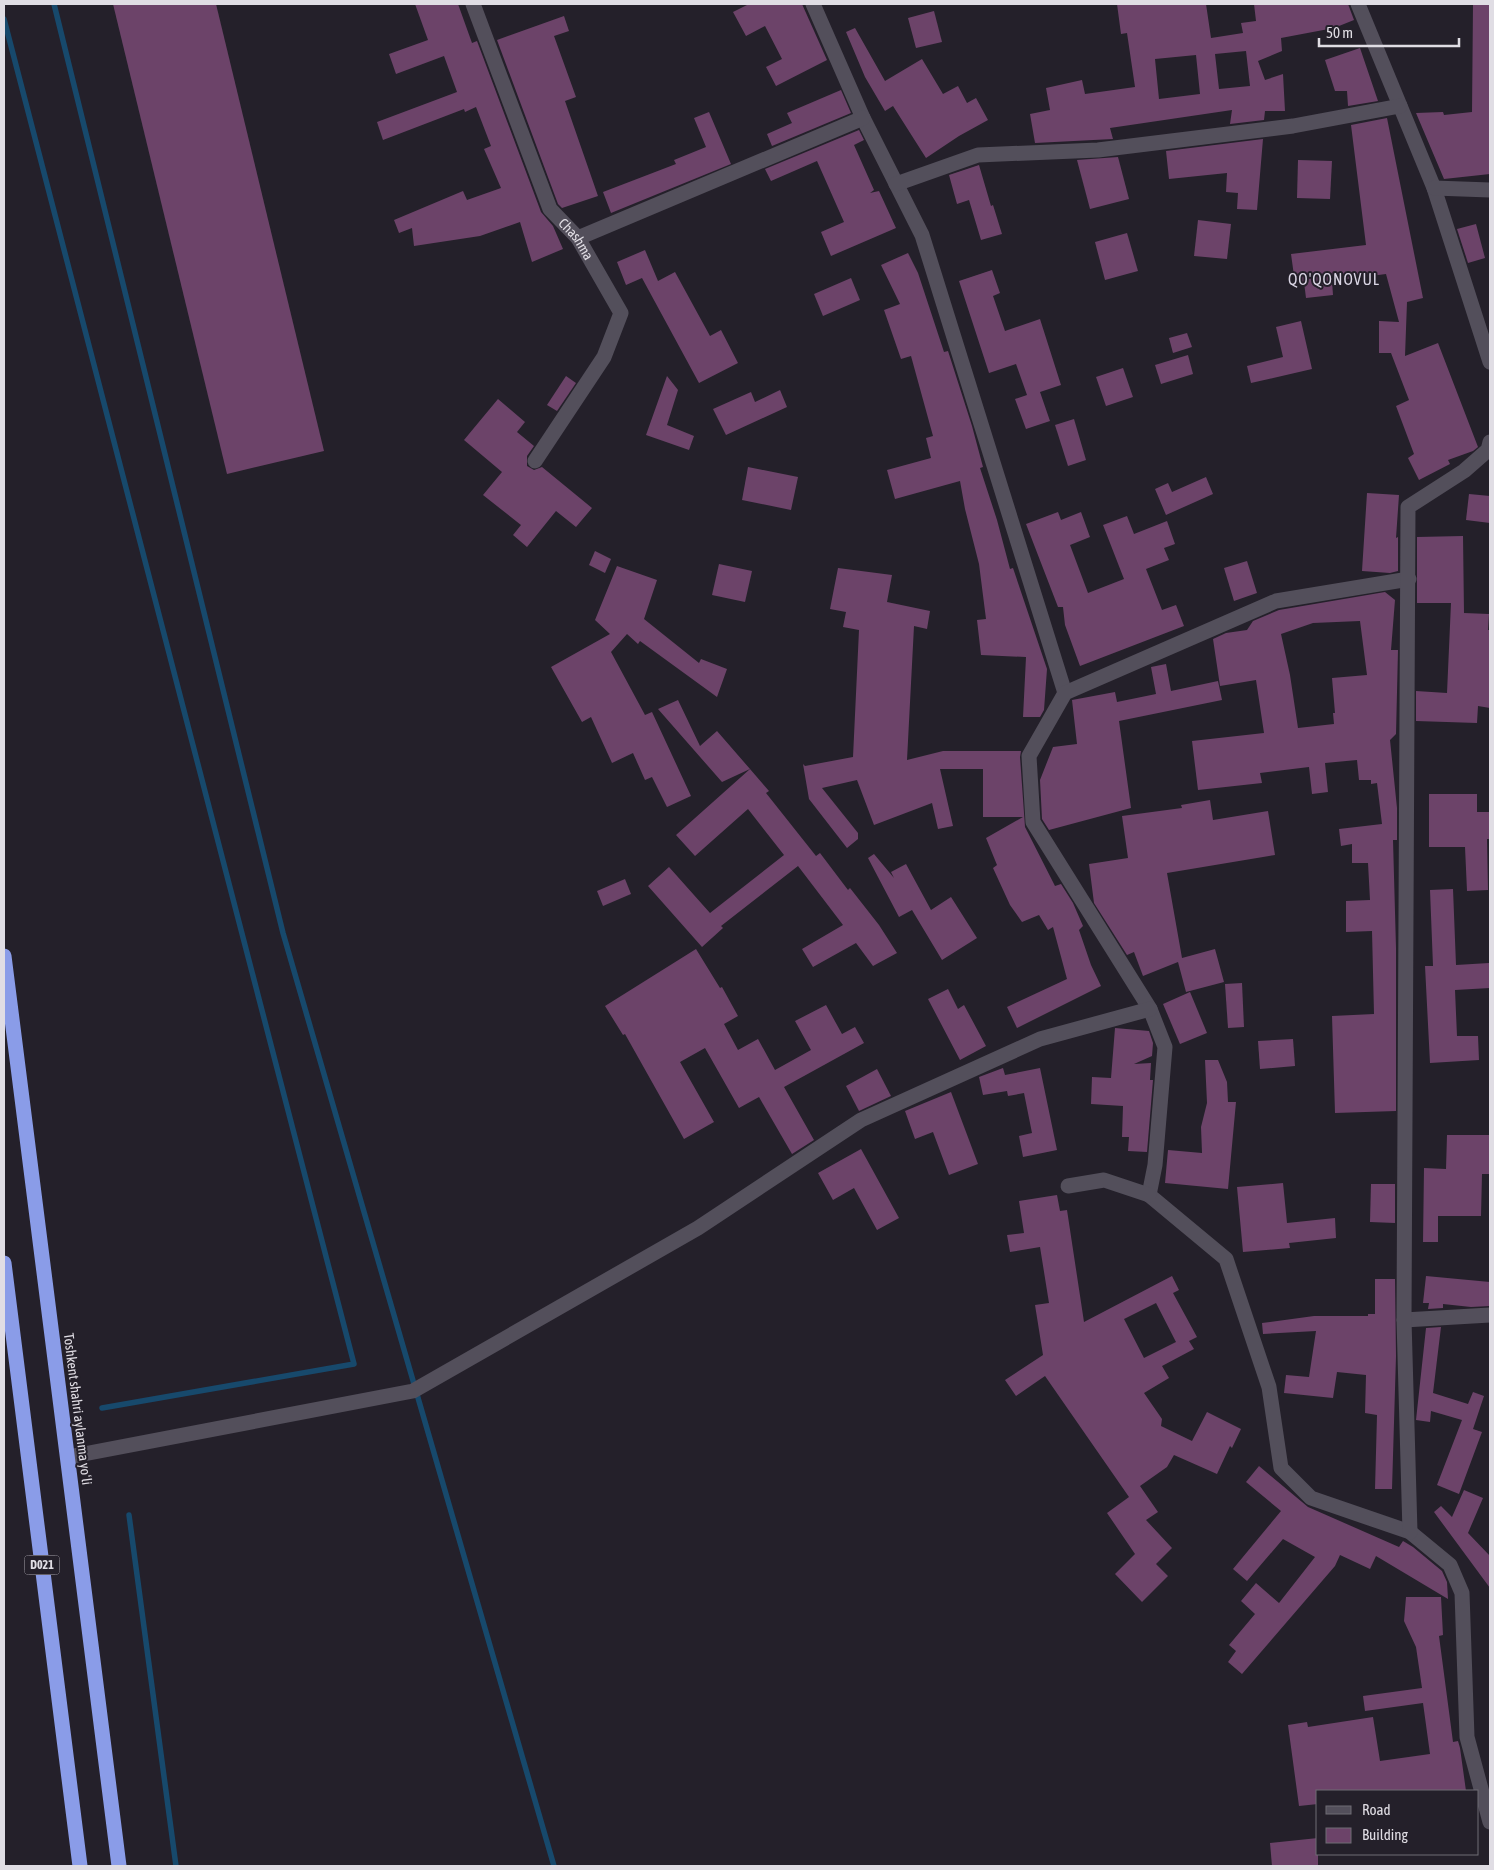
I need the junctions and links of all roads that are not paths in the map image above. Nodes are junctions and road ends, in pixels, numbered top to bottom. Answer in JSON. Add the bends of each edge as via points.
{"nodes":[{"id":1,"x":473,"y":4,"type":"edge"},
{"id":2,"x":813,"y":4,"type":"edge"},
{"id":3,"x":1358,"y":4,"type":"edge"},
{"id":4,"x":1400,"y":106,"type":"junction"},
{"id":5,"x":863,"y":118,"type":"junction"},
{"id":6,"x":896,"y":184,"type":"junction"},
{"id":7,"x":1434,"y":188,"type":"junction"},
{"id":8,"x":1490,"y":190,"type":"edge"},
{"id":9,"x":578,"y":238,"type":"junction"},
{"id":10,"x":1490,"y":362,"type":"edge"},
{"id":11,"x":1490,"y":442,"type":"edge"},
{"id":12,"x":536,"y":461,"type":"dead end"},
{"id":13,"x":1409,"y":580,"type":"junction"},
{"id":14,"x":1065,"y":693,"type":"junction"},
{"id":15,"x":4,"y":956,"type":"edge"},
{"id":16,"x":1150,"y":1009,"type":"junction"},
{"id":17,"x":1068,"y":1186,"type":"dead end"},
{"id":18,"x":1149,"y":1194,"type":"junction"},
{"id":19,"x":4,"y":1263,"type":"edge"},
{"id":20,"x":1490,"y":1315,"type":"edge"},
{"id":21,"x":1404,"y":1320,"type":"junction"},
{"id":22,"x":68,"y":1457,"type":"junction"},
{"id":23,"x":1410,"y":1532,"type":"junction"},
{"id":24,"x":1490,"y":1822,"type":"edge"},
{"id":25,"x":80,"y":1866,"type":"edge"},
{"id":26,"x":119,"y":1866,"type":"edge"}],
"edges":[{"from":1,"to":9,"type":"street","name":"Chashma","via":[[550,209]]},
{"from":2,"to":5,"type":"street"},
{"from":3,"to":4,"type":"street"},
{"from":4,"to":6,"type":"street","via":[[1293,126],[1107,149],[978,155]]},
{"from":4,"to":7,"type":"street"},
{"from":5,"to":6,"type":"street"},
{"from":5,"to":9,"type":"street"},
{"from":6,"to":14,"type":"street","via":[[922,235]]},
{"from":7,"to":8,"type":"street"},
{"from":7,"to":10,"type":"street"},
{"from":9,"to":12,"type":"street","name":"Chashma","via":[[621,313],[604,358]]},
{"from":11,"to":13,"type":"street","via":[[1488,450],[1464,470],[1408,507]]},
{"from":13,"to":14,"type":"street","via":[[1276,601]]},
{"from":13,"to":21,"type":"street"},
{"from":14,"to":16,"type":"street","via":[[1029,756],[1033,822]]},
{"from":15,"to":22,"type":"highway","name":"Toshkent shahri aylanma yoʻli","number":"D021"},
{"from":16,"to":18,"type":"street","via":[[1165,1047],[1155,1165]]},
{"from":16,"to":22,"type":"street","via":[[1040,1039],[861,1120],[698,1228],[418,1388]]},
{"from":17,"to":18,"type":"street","via":[[1104,1180]]},
{"from":18,"to":23,"type":"street","via":[[1226,1259],[1269,1387],[1281,1468],[1311,1498]]},
{"from":19,"to":25,"type":"highway","number":"D021"},
{"from":20,"to":21,"type":"street"},
{"from":21,"to":23,"type":"street"},
{"from":22,"to":26,"type":"highway","name":"Toshkent shahri aylanma yoʻli","number":"D021"},
{"from":23,"to":24,"type":"street","via":[[1450,1565],[1462,1593],[1467,1737]]}]}
